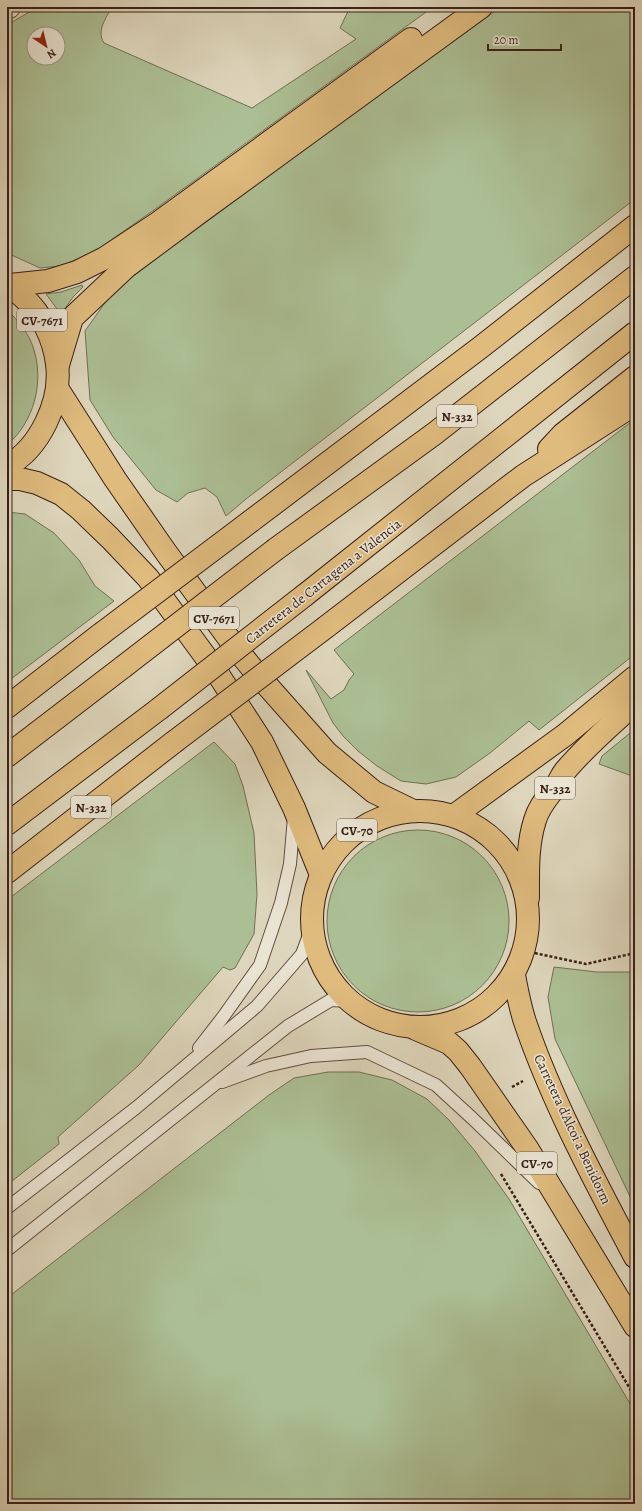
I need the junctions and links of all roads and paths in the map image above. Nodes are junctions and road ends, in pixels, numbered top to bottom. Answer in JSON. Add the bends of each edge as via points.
{"nodes":[{"id":1,"x":456,"y":7,"type":"edge"},
{"id":2,"x":481,"y":7,"type":"edge"},
{"id":3,"x":635,"y":226,"type":"edge"},
{"id":4,"x":635,"y":277,"type":"edge"},
{"id":5,"x":9,"y":285,"type":"edge"},
{"id":6,"x":635,"y":333,"type":"edge"},
{"id":7,"x":58,"y":365,"type":"junction"},
{"id":8,"x":635,"y":377,"type":"edge"},
{"id":9,"x":57,"y":388,"type":"junction"},
{"id":10,"x":635,"y":404,"type":"edge"},
{"id":11,"x":7,"y":466,"type":"edge"},
{"id":12,"x":523,"y":476,"type":"junction"},
{"id":13,"x":7,"y":479,"type":"edge"},
{"id":14,"x":635,"y":677,"type":"edge"},
{"id":15,"x":635,"y":703,"type":"edge"},
{"id":16,"x":7,"y":706,"type":"edge"},
{"id":17,"x":7,"y":756,"type":"edge"},
{"id":18,"x":294,"y":808,"type":"junction"},
{"id":19,"x":411,"y":810,"type":"junction"},
{"id":20,"x":455,"y":815,"type":"junction"},
{"id":21,"x":7,"y":824,"type":"edge"},
{"id":22,"x":7,"y":872,"type":"edge"},
{"id":23,"x":321,"y":875,"type":"junction"},
{"id":24,"x":632,"y":883,"type":"dead end"},
{"id":25,"x":635,"y":888,"type":"edge"},
{"id":26,"x":528,"y":898,"type":"junction"},
{"id":27,"x":312,"y":927,"type":"junction"},
{"id":28,"x":525,"y":951,"type":"junction"},
{"id":29,"x":635,"y":953,"type":"edge"},
{"id":30,"x":514,"y":975,"type":"junction"},
{"id":31,"x":349,"y":1002,"type":"junction"},
{"id":32,"x":412,"y":1028,"type":"junction"},
{"id":33,"x":181,"y":1070,"type":"junction"},
{"id":34,"x":212,"y":1086,"type":"junction"},
{"id":35,"x":498,"y":1170,"type":"dead end"},
{"id":36,"x":7,"y":1208,"type":"edge"},
{"id":37,"x":566,"y":1211,"type":"junction"},
{"id":38,"x":7,"y":1250,"type":"edge"},
{"id":39,"x":635,"y":1257,"type":"edge"},
{"id":40,"x":635,"y":1326,"type":"edge"},
{"id":41,"x":635,"y":1397,"type":"edge"}],
"edges":[{"from":1,"to":5,"type":"main road","via":[[158,223],[105,258],[77,272],[48,281]]},
{"from":2,"to":7,"type":"main road","via":[[126,267],[72,318]]},
{"from":3,"to":16,"type":"main road","bridge":true,"via":[[481,347]]},
{"from":4,"to":17,"type":"main road","number":"N-332","bridge":true,"via":[[434,434],[276,549]]},
{"from":5,"to":7,"type":"main road","number":"CV-7671","via":[[34,307],[50,334]]},
{"from":6,"to":21,"type":"main road","name":"Carretera de Cartagena a Valencia","number":"N-332","bridge":true,"via":[[306,595]]},
{"from":7,"to":9,"type":"main road","number":"CV-7671"},
{"from":8,"to":12,"type":"main road","via":[[563,434]]},
{"from":9,"to":11,"type":"main road","number":"CV-7671","via":[[50,417],[35,442]]},
{"from":9,"to":19,"type":"main road","number":"CV-7671","via":[[165,551],[256,673],[327,753],[374,792]]},
{"from":10,"to":12,"type":"main road","number":"N-332"},
{"from":12,"to":22,"type":"main road","number":"N-332","bridge":true},
{"from":13,"to":18,"type":"main road","number":"CV-7671","via":[[37,483],[61,494],[81,510],[148,578],[216,671],[262,742]]},
{"from":14,"to":20,"type":"main road","number":"N-332","via":[[565,735]]},
{"from":15,"to":26,"type":"main road","number":"N-332","via":[[568,767],[541,806],[535,820],[528,856]]},
{"from":18,"to":23,"type":"main road","number":"CV-7671"},
{"from":18,"to":33,"type":"lane","via":[[290,864],[281,903],[260,966]]},
{"from":19,"to":20,"type":"main road","number":"CV-70","via":[[433,810]]},
{"from":19,"to":23,"type":"main road","number":"CV-70","via":[[383,817],[357,830],[336,850]]},
{"from":20,"to":26,"type":"main road","number":"CV-70","via":[[481,828],[503,847],[519,871]]},
{"from":23,"to":27,"type":"main road","number":"CV-70","via":[[313,902]]},
{"from":24,"to":25,"type":"path"},
{"from":26,"to":28,"type":"main road","number":"CV-70","via":[[529,925]]},
{"from":27,"to":31,"type":"main road","number":"CV-70","via":[[317,955],[330,980]]},
{"from":27,"to":33,"type":"lane","via":[[302,954],[257,1006]]},
{"from":28,"to":29,"type":"path","via":[[586,964]]},
{"from":28,"to":30,"type":"main road","number":"CV-70"},
{"from":30,"to":32,"type":"main road","number":"CV-70","via":[[495,998],[470,1016],[442,1026]]},
{"from":30,"to":39,"type":"main road","name":"Carretera d'Alcoi a Benidorm","via":[[525,1021],[543,1072]]},
{"from":31,"to":32,"type":"main road","number":"CV-70","via":[[378,1020]]},
{"from":31,"to":34,"type":"lane","via":[[331,1000],[288,1026]]},
{"from":32,"to":37,"type":"main road","number":"CV-70","via":[[449,1043],[458,1051],[528,1148]]},
{"from":33,"to":36,"type":"lane"},
{"from":34,"to":37,"type":"lane","via":[[266,1066],[304,1058],[367,1052],[436,1085]]},
{"from":34,"to":38,"type":"lane"},
{"from":35,"to":41,"type":"path"},
{"from":37,"to":40,"type":"main road","number":"CV-70"}]}
